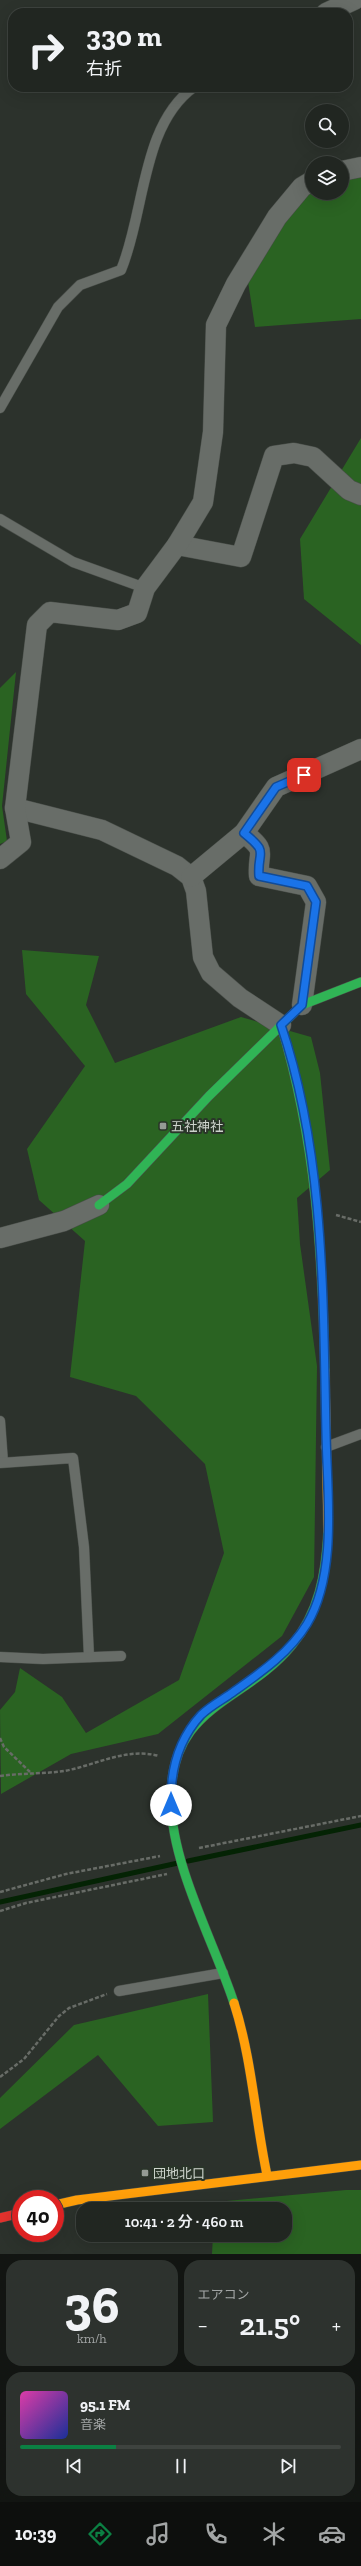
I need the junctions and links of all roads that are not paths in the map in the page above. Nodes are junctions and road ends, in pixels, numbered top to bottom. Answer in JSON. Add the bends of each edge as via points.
{"nodes":[{"id":1,"x":354,"y":0,"type":"edge"},
{"id":2,"x":337,"y":8,"type":"edge"},
{"id":3,"x":189,"y":92,"type":"edge"},
{"id":4,"x":361,"y":167,"type":"edge"},
{"id":5,"x":349,"y":170,"type":"edge"},
{"id":6,"x":305,"y":184,"type":"edge"},
{"id":7,"x":0,"y":408,"type":"edge"},
{"id":8,"x":361,"y":495,"type":"edge"},
{"id":9,"x":0,"y":519,"type":"edge"},
{"id":10,"x":177,"y":545,"type":"junction"},
{"id":11,"x":146,"y":588,"type":"junction"},
{"id":12,"x":361,"y":749,"type":"edge"},
{"id":13,"x":14,"y":808,"type":"junction"},
{"id":14,"x":244,"y":833,"type":"junction"},
{"id":15,"x":0,"y":859,"type":"edge"},
{"id":16,"x":192,"y":877,"type":"junction"},
{"id":17,"x":361,"y":982,"type":"edge"},
{"id":18,"x":302,"y":1005,"type":"junction"},
{"id":19,"x":281,"y":1025,"type":"junction"},
{"id":20,"x":99,"y":1205,"type":"joint"},
{"id":21,"x":0,"y":1238,"type":"edge"},
{"id":22,"x":0,"y":1421,"type":"edge"},
{"id":23,"x":361,"y":1434,"type":"edge"},
{"id":24,"x":326,"y":1447,"type":"junction"},
{"id":25,"x":1,"y":1463,"type":"edge"},
{"id":26,"x":121,"y":1656,"type":"dead end"},
{"id":27,"x":0,"y":1657,"type":"edge"},
{"id":28,"x":89,"y":1657,"type":"junction"},
{"id":29,"x":223,"y":1973,"type":"junction"},
{"id":30,"x":119,"y":1991,"type":"road end"},
{"id":31,"x":361,"y":2165,"type":"edge"},
{"id":32,"x":267,"y":2175,"type":"junction"},
{"id":33,"x":64,"y":2203,"type":"edge"},
{"id":34,"x":12,"y":2215,"type":"edge"},
{"id":35,"x":0,"y":2218,"type":"edge"}],
"edges":[{"from":1,"to":2,"type":"street"},
{"from":3,"to":7,"type":"lane","via":[[162,122],[149,164],[130,247],[121,270],[80,284],[58,307]]},
{"from":4,"to":5,"type":"street"},
{"from":6,"to":10,"type":"street","via":[[276,217],[236,284],[216,325],[213,432],[203,502]]},
{"from":8,"to":10,"type":"street","via":[[349,490],[313,457],[294,453],[274,456],[241,557]]},
{"from":9,"to":11,"type":"lane","via":[[72,562]]},
{"from":10,"to":11,"type":"street"},
{"from":11,"to":13,"type":"street","via":[[137,613],[118,620],[50,612],[37,626]]},
{"from":12,"to":14,"type":"street","via":[[276,787]]},
{"from":13,"to":15,"type":"street","via":[[21,842]]},
{"from":13,"to":16,"type":"street","via":[[102,830],[177,866]]},
{"from":14,"to":16,"type":"street"},
{"from":14,"to":18,"type":"street","via":[[257,843],[261,850],[259,876],[307,886],[316,902]]},
{"from":16,"to":19,"type":"street","via":[[196,891],[202,957],[211,973],[240,998]]},
{"from":17,"to":18,"type":"street"},
{"from":18,"to":19,"type":"street"},
{"from":19,"to":20,"type":"street","via":[[209,1096],[128,1184]]},
{"from":19,"to":24,"type":"street","via":[[296,1069],[319,1214]]},
{"from":20,"to":21,"type":"street","via":[[64,1220]]},
{"from":22,"to":25,"type":"lane"},
{"from":23,"to":24,"type":"lane"},
{"from":24,"to":29,"type":"street","via":[[327,1550],[321,1588],[307,1623],[289,1649],[202,1714],[186,1736],[175,1760],[170,1787],[173,1831]]},
{"from":25,"to":28,"type":"lane","via":[[73,1458],[84,1547]]},
{"from":26,"to":28,"type":"lane"},
{"from":27,"to":28,"type":"lane"},
{"from":29,"to":30,"type":"lane"},
{"from":29,"to":32,"type":"street","via":[[244,2041],[253,2106]]},
{"from":31,"to":32,"type":"street"},
{"from":32,"to":33,"type":"street"},
{"from":34,"to":35,"type":"street"}]}
